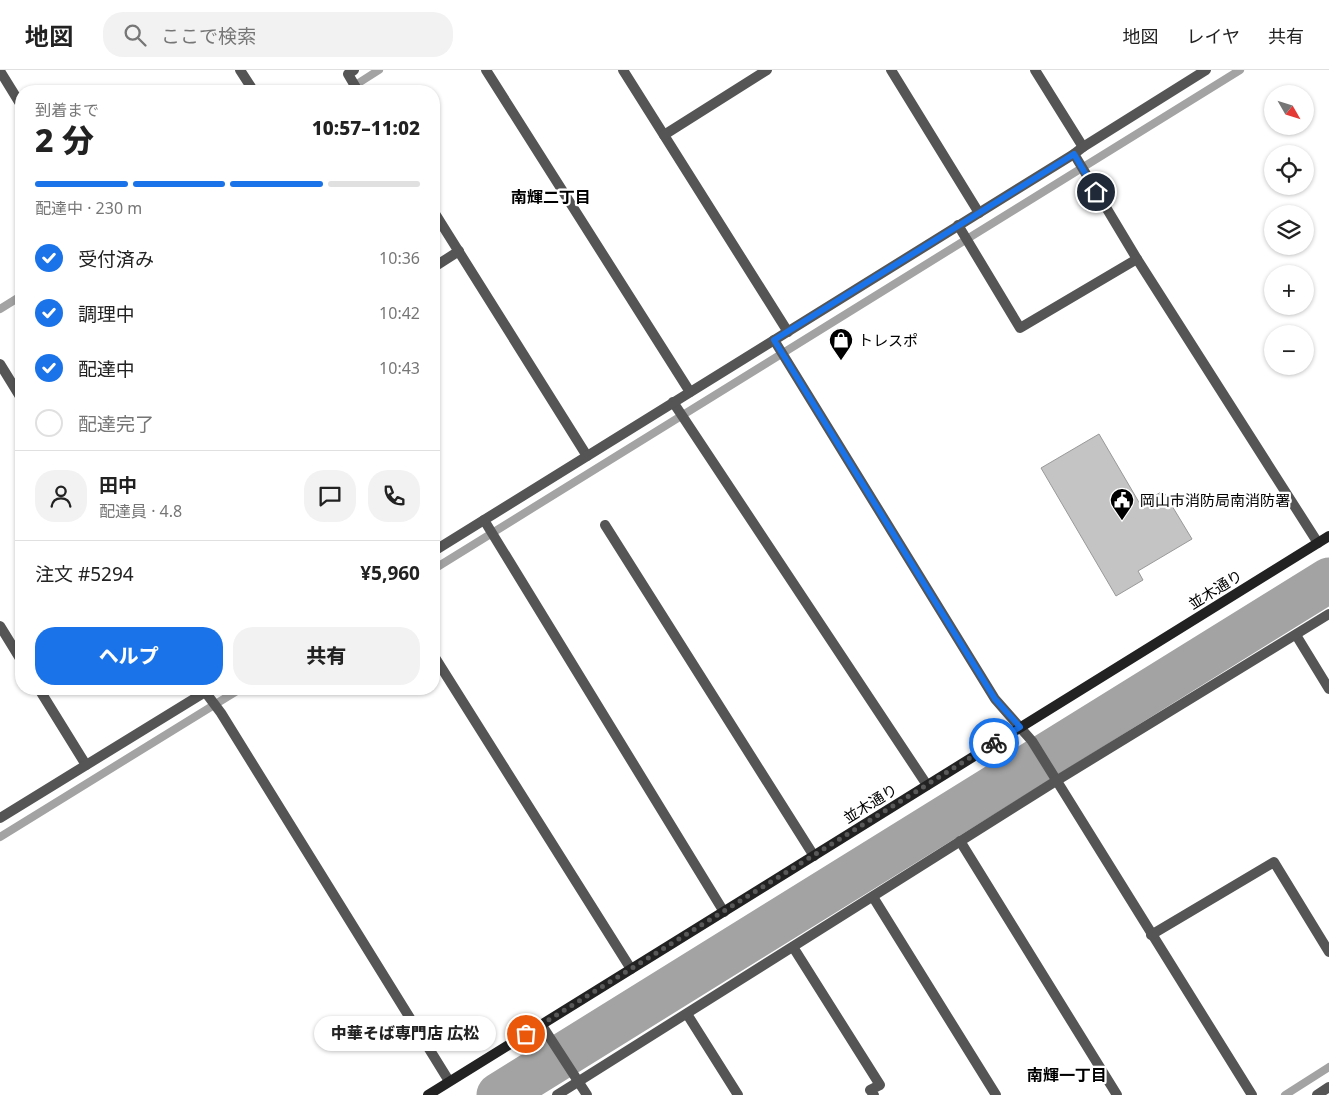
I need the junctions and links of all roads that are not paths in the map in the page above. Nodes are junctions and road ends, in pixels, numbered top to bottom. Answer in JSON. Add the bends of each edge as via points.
{"nodes":[{"id":1,"x":240,"y":70,"type":"edge"},
{"id":2,"x":354,"y":70,"type":"edge"},
{"id":3,"x":486,"y":70,"type":"edge"},
{"id":4,"x":623,"y":70,"type":"edge"},
{"id":5,"x":767,"y":70,"type":"edge"},
{"id":6,"x":891,"y":70,"type":"edge"},
{"id":7,"x":1035,"y":70,"type":"edge"},
{"id":8,"x":1206,"y":70,"type":"edge"},
{"id":9,"x":0,"y":71,"type":"edge"},
{"id":10,"x":1190,"y":74,"type":"edge"},
{"id":11,"x":250,"y":85,"type":"edge"},
{"id":12,"x":354,"y":85,"type":"edge"},
{"id":13,"x":15,"y":95,"type":"edge"},
{"id":14,"x":664,"y":135,"type":"junction"},
{"id":15,"x":1083,"y":147,"type":"junction"},
{"id":16,"x":1075,"y":157,"type":"junction"},
{"id":17,"x":979,"y":213,"type":"junction"},
{"id":18,"x":440,"y":222,"type":"edge"},
{"id":19,"x":960,"y":228,"type":"junction"},
{"id":20,"x":458,"y":251,"type":"junction"},
{"id":21,"x":1137,"y":259,"type":"junction"},
{"id":22,"x":440,"y":263,"type":"edge"},
{"id":23,"x":788,"y":332,"type":"junction"},
{"id":24,"x":776,"y":344,"type":"junction"},
{"id":25,"x":0,"y":364,"type":"edge"},
{"id":26,"x":15,"y":388,"type":"edge"},
{"id":27,"x":690,"y":392,"type":"junction"},
{"id":28,"x":675,"y":406,"type":"junction"},
{"id":29,"x":587,"y":456,"type":"junction"},
{"id":30,"x":486,"y":523,"type":"junction"},
{"id":31,"x":605,"y":525,"type":"dead end"},
{"id":32,"x":1329,"y":536,"type":"edge"},
{"id":33,"x":1318,"y":543,"type":"junction"},
{"id":34,"x":440,"y":548,"type":"edge"},
{"id":35,"x":1329,"y":614,"type":"edge"},
{"id":36,"x":0,"y":626,"type":"edge"},
{"id":37,"x":1296,"y":634,"type":"junction"},
{"id":38,"x":15,"y":650,"type":"edge"},
{"id":39,"x":440,"y":666,"type":"edge"},
{"id":40,"x":1329,"y":689,"type":"edge"},
{"id":41,"x":43,"y":695,"type":"edge"},
{"id":42,"x":202,"y":695,"type":"edge"},
{"id":43,"x":209,"y":695,"type":"edge"},
{"id":44,"x":1020,"y":727,"type":"junction"},
{"id":45,"x":86,"y":765,"type":"junction"},
{"id":46,"x":1054,"y":777,"type":"junction"},
{"id":47,"x":927,"y":785,"type":"junction"},
{"id":48,"x":0,"y":818,"type":"edge"},
{"id":49,"x":960,"y":842,"type":"junction"},
{"id":50,"x":814,"y":856,"type":"junction"},
{"id":51,"x":873,"y":897,"type":"junction"},
{"id":52,"x":724,"y":912,"type":"junction"},
{"id":53,"x":1151,"y":935,"type":"junction"},
{"id":54,"x":793,"y":947,"type":"junction"},
{"id":55,"x":1329,"y":952,"type":"edge"},
{"id":56,"x":631,"y":969,"type":"junction"},
{"id":57,"x":687,"y":1014,"type":"junction"},
{"id":58,"x":542,"y":1024,"type":"junction"},
{"id":59,"x":449,"y":1082,"type":"junction"},
{"id":60,"x":578,"y":1082,"type":"junction"},
{"id":61,"x":1329,"y":1087,"type":"edge"},
{"id":62,"x":428,"y":1095,"type":"edge"},
{"id":63,"x":557,"y":1095,"type":"edge"},
{"id":64,"x":587,"y":1095,"type":"edge"},
{"id":65,"x":738,"y":1095,"type":"edge"},
{"id":66,"x":874,"y":1095,"type":"edge"},
{"id":67,"x":996,"y":1095,"type":"edge"},
{"id":68,"x":1117,"y":1095,"type":"edge"},
{"id":69,"x":1252,"y":1095,"type":"edge"},
{"id":70,"x":1316,"y":1095,"type":"edge"}],
"edges":[{"from":1,"to":11,"type":"street"},
{"from":2,"to":12,"type":"street","via":[[348,74]]},
{"from":3,"to":27,"type":"street"},
{"from":4,"to":14,"type":"street"},
{"from":5,"to":14,"type":"street"},
{"from":6,"to":17,"type":"street"},
{"from":7,"to":15,"type":"street"},
{"from":8,"to":10,"type":"street"},
{"from":9,"to":13,"type":"street"},
{"from":10,"to":15,"type":"street"},
{"from":14,"to":23,"type":"street"},
{"from":15,"to":16,"type":"street"},
{"from":16,"to":17,"type":"street"},
{"from":16,"to":21,"type":"street"},
{"from":17,"to":19,"type":"street"},
{"from":18,"to":20,"type":"street"},
{"from":19,"to":21,"type":"street","via":[[1020,328]]},
{"from":19,"to":23,"type":"street"},
{"from":20,"to":22,"type":"street"},
{"from":20,"to":29,"type":"street"},
{"from":21,"to":33,"type":"street"},
{"from":23,"to":24,"type":"street"},
{"from":24,"to":27,"type":"street"},
{"from":24,"to":44,"type":"street","via":[[995,699]]},
{"from":25,"to":26,"type":"street"},
{"from":27,"to":28,"type":"street"},
{"from":28,"to":29,"type":"street"},
{"from":28,"to":47,"type":"street"},
{"from":29,"to":30,"type":"street"},
{"from":30,"to":34,"type":"street"},
{"from":30,"to":52,"type":"street"},
{"from":31,"to":50,"type":"street"},
{"from":32,"to":33,"type":"street","name":"並木通り"},
{"from":33,"to":44,"type":"street","name":"並木通り"},
{"from":35,"to":37,"type":"street"},
{"from":36,"to":38,"type":"street"},
{"from":37,"to":40,"type":"street"},
{"from":37,"to":46,"type":"street"},
{"from":39,"to":56,"type":"street"},
{"from":41,"to":45,"type":"street"},
{"from":42,"to":45,"type":"street"},
{"from":43,"to":59,"type":"street"},
{"from":44,"to":46,"type":"street"},
{"from":44,"to":47,"type":"street","name":"並木通り"},
{"from":45,"to":48,"type":"street"},
{"from":46,"to":49,"type":"street"},
{"from":46,"to":53,"type":"street"},
{"from":47,"to":50,"type":"street","name":"並木通り"},
{"from":49,"to":51,"type":"street"},
{"from":49,"to":68,"type":"street"},
{"from":50,"to":52,"type":"street","name":"並木通り"},
{"from":51,"to":54,"type":"street"},
{"from":51,"to":67,"type":"street"},
{"from":52,"to":56,"type":"street","name":"並木通り"},
{"from":53,"to":55,"type":"street","via":[[1274,862]]},
{"from":53,"to":69,"type":"street"},
{"from":54,"to":57,"type":"street"},
{"from":54,"to":66,"type":"street","via":[[880,1085],[870,1090]]},
{"from":56,"to":58,"type":"street","name":"並木通り"},
{"from":57,"to":60,"type":"street"},
{"from":57,"to":65,"type":"street"},
{"from":58,"to":59,"type":"street","name":"並木通り"},
{"from":58,"to":60,"type":"street"},
{"from":59,"to":62,"type":"street","name":"並木通り"},
{"from":60,"to":63,"type":"street"},
{"from":60,"to":64,"type":"street"},
{"from":61,"to":70,"type":"street"}]}
